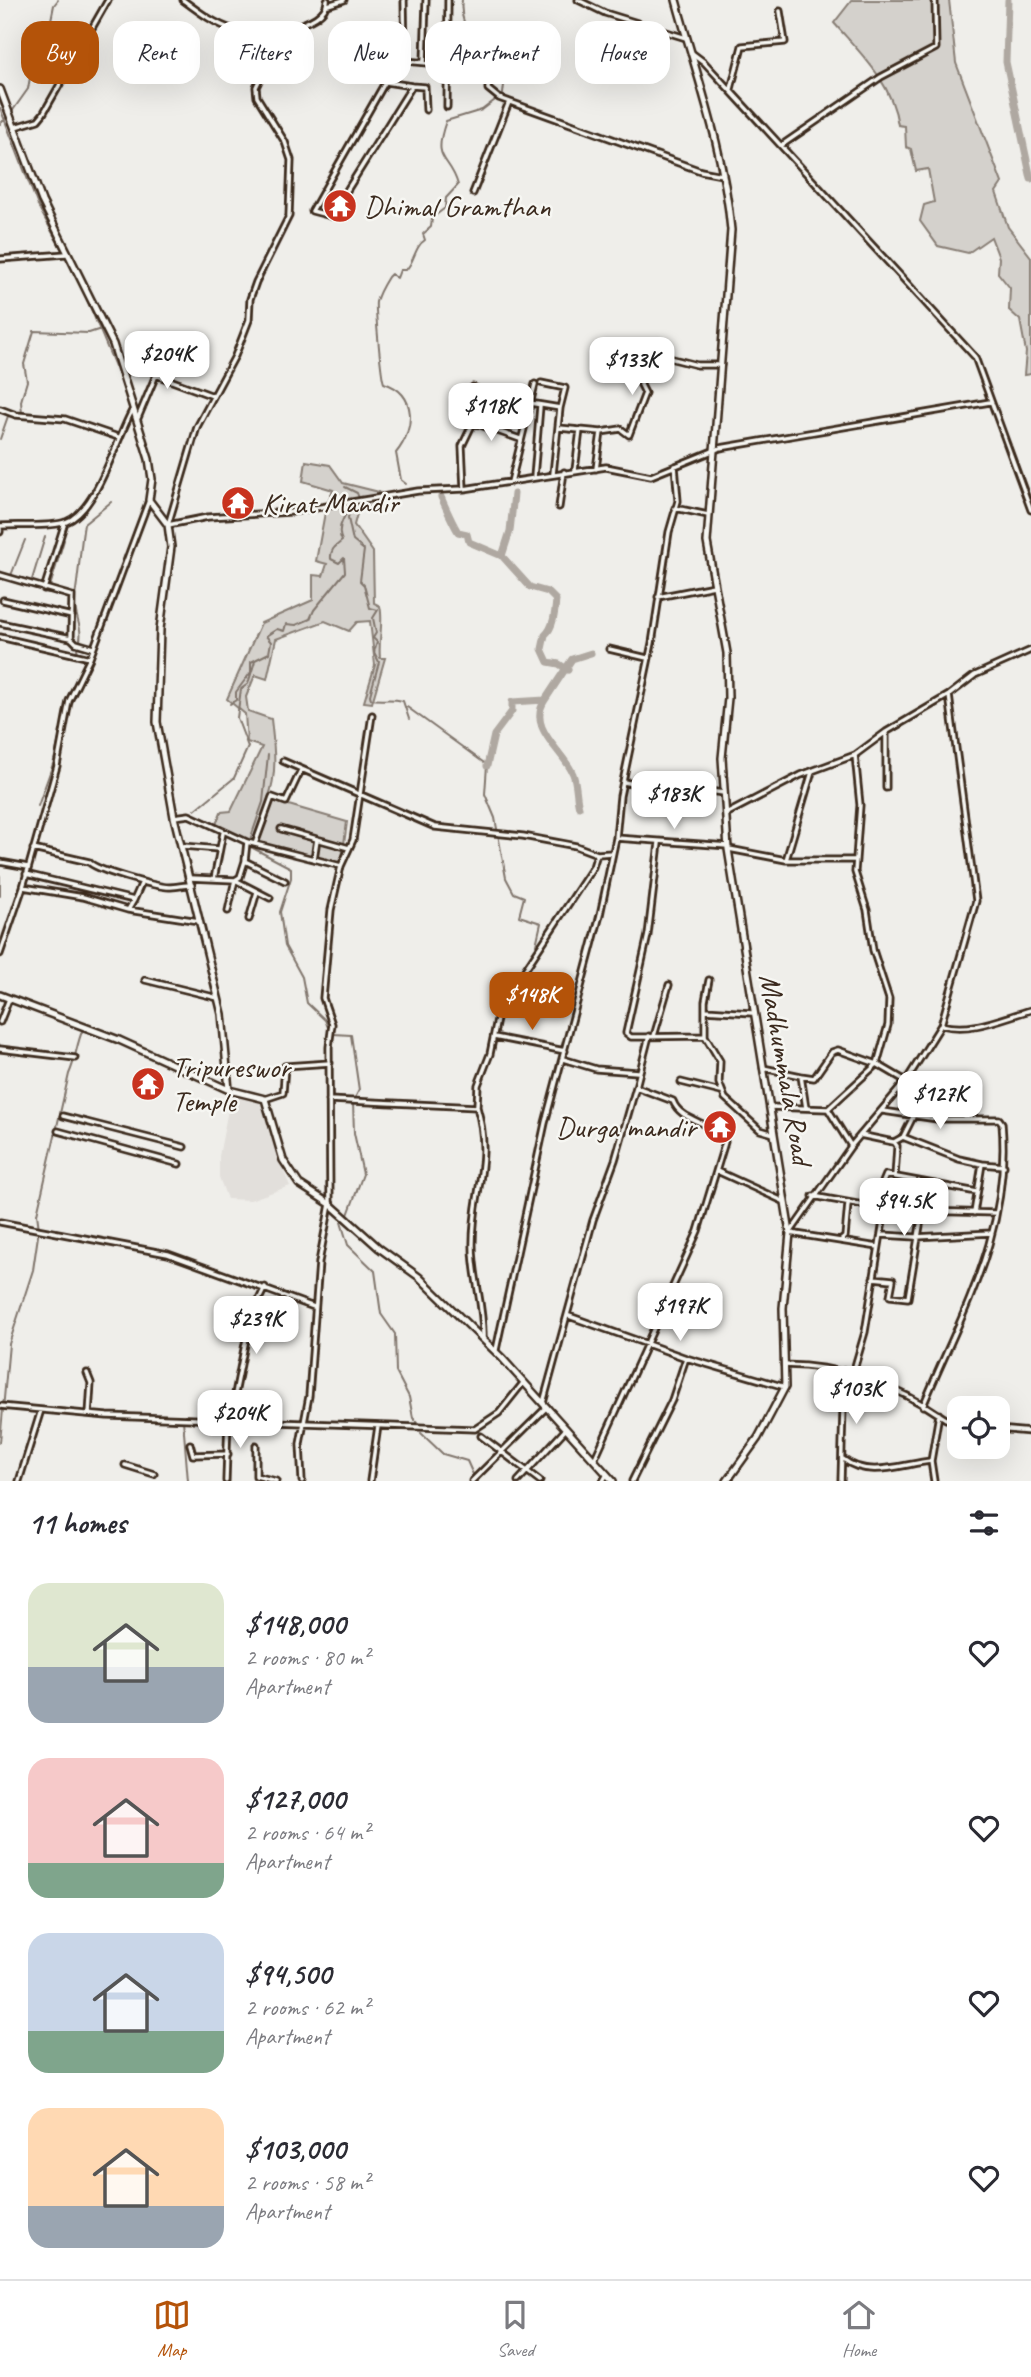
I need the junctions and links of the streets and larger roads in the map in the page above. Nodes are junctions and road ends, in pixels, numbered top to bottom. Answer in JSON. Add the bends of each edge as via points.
{"nodes":[{"id":1,"x":108,"y":0,"type":"edge"},
{"id":2,"x":183,"y":0,"type":"edge"},
{"id":3,"x":344,"y":0,"type":"edge"},
{"id":4,"x":404,"y":0,"type":"edge"},
{"id":5,"x":426,"y":0,"type":"edge"},
{"id":6,"x":448,"y":0,"type":"edge"},
{"id":7,"x":578,"y":0,"type":"edge"},
{"id":8,"x":676,"y":0,"type":"edge"},
{"id":9,"x":935,"y":0,"type":"edge"},
{"id":10,"x":328,"y":3,"type":"edge"},
{"id":11,"x":780,"y":11,"type":"dead end"},
{"id":12,"x":215,"y":21,"type":"edge"},
{"id":13,"x":307,"y":21,"type":"edge"},
{"id":14,"x":404,"y":21,"type":"edge"},
{"id":15,"x":447,"y":21,"type":"edge"},
{"id":16,"x":686,"y":38,"type":"junction"},
{"id":17,"x":689,"y":52,"type":"junction"},
{"id":18,"x":411,"y":61,"type":"edge"},
{"id":19,"x":424,"y":62,"type":"joint"},
{"id":20,"x":257,"y":84,"type":"edge"},
{"id":21,"x":385,"y":84,"type":"edge"},
{"id":22,"x":399,"y":84,"type":"edge"},
{"id":23,"x":446,"y":84,"type":"edge"},
{"id":24,"x":488,"y":84,"type":"edge"},
{"id":25,"x":412,"y":86,"type":"junction"},
{"id":26,"x":0,"y":89,"type":"edge"},
{"id":27,"x":730,"y":90,"type":"junction"},
{"id":28,"x":509,"y":102,"type":"junction"},
{"id":29,"x":447,"y":107,"type":"dead end"},
{"id":30,"x":426,"y":110,"type":"dead end"},
{"id":31,"x":15,"y":127,"type":"junction"},
{"id":32,"x":782,"y":145,"type":"junction"},
{"id":33,"x":724,"y":176,"type":"junction"},
{"id":34,"x":473,"y":193,"type":"dead end"},
{"id":35,"x":66,"y":254,"type":"junction"},
{"id":36,"x":0,"y":259,"type":"edge"},
{"id":37,"x":629,"y":348,"type":"dead end"},
{"id":38,"x":644,"y":352,"type":"junction"},
{"id":39,"x":721,"y":365,"type":"junction"},
{"id":40,"x":541,"y":383,"type":"dead end"},
{"id":41,"x":535,"y":384,"type":"dead end"},
{"id":42,"x":473,"y":387,"type":"dead end"},
{"id":43,"x":487,"y":394,"type":"junction"},
{"id":44,"x":213,"y":397,"type":"junction"},
{"id":45,"x":990,"y":402,"type":"junction"},
{"id":46,"x":530,"y":403,"type":"junction"},
{"id":47,"x":540,"y":406,"type":"junction"},
{"id":48,"x":561,"y":408,"type":"junction"},
{"id":49,"x":0,"y":409,"type":"edge"},
{"id":50,"x":133,"y":409,"type":"junction"},
{"id":51,"x":527,"y":413,"type":"junction"},
{"id":52,"x":137,"y":420,"type":"junction"},
{"id":53,"x":472,"y":422,"type":"junction"},
{"id":54,"x":559,"y":428,"type":"junction"},
{"id":55,"x":580,"y":430,"type":"junction"},
{"id":56,"x":601,"y":432,"type":"junction"},
{"id":57,"x":118,"y":437,"type":"junction"},
{"id":58,"x":520,"y":439,"type":"junction"},
{"id":59,"x":712,"y":453,"type":"junction"},
{"id":60,"x":675,"y":466,"type":"junction"},
{"id":61,"x":596,"y":469,"type":"junction"},
{"id":62,"x":575,"y":471,"type":"junction"},
{"id":63,"x":564,"y":472,"type":"junction"},
{"id":64,"x":553,"y":474,"type":"junction"},
{"id":65,"x":534,"y":478,"type":"junction"},
{"id":66,"x":511,"y":482,"type":"junction"},
{"id":67,"x":464,"y":489,"type":"junction"},
{"id":68,"x":149,"y":500,"type":"junction"},
{"id":69,"x":559,"y":507,"type":"dead end"},
{"id":70,"x":675,"y":508,"type":"junction"},
{"id":71,"x":1031,"y":510,"type":"edge"},
{"id":72,"x":708,"y":515,"type":"junction"},
{"id":73,"x":65,"y":522,"type":"junction"},
{"id":74,"x":168,"y":525,"type":"junction"},
{"id":75,"x":0,"y":529,"type":"edge"},
{"id":76,"x":0,"y":575,"type":"edge"},
{"id":77,"x":714,"y":586,"type":"junction"},
{"id":78,"x":44,"y":589,"type":"junction"},
{"id":79,"x":658,"y":597,"type":"junction"},
{"id":80,"x":3,"y":600,"type":"dead end"},
{"id":81,"x":72,"y":616,"type":"junction"},
{"id":82,"x":0,"y":623,"type":"edge"},
{"id":83,"x":0,"y":637,"type":"edge"},
{"id":84,"x":71,"y":638,"type":"junction"},
{"id":85,"x":93,"y":648,"type":"junction"},
{"id":86,"x":609,"y":649,"type":"dead end"},
{"id":87,"x":1031,"y":650,"type":"edge"},
{"id":88,"x":90,"y":658,"type":"junction"},
{"id":89,"x":647,"y":658,"type":"junction"},
{"id":90,"x":949,"y":695,"type":"junction"},
{"id":91,"x":372,"y":715,"type":"dead end"},
{"id":92,"x":886,"y":732,"type":"junction"},
{"id":93,"x":855,"y":755,"type":"junction"},
{"id":94,"x":283,"y":761,"type":"dead end"},
{"id":95,"x":301,"y":770,"type":"junction"},
{"id":96,"x":812,"y":772,"type":"junction"},
{"id":97,"x":624,"y":782,"type":"junction"},
{"id":98,"x":886,"y":788,"type":"dead end"},
{"id":99,"x":724,"y":793,"type":"junction"},
{"id":100,"x":360,"y":794,"type":"junction"},
{"id":101,"x":724,"y":816,"type":"junction"},
{"id":102,"x":174,"y":817,"type":"junction"},
{"id":103,"x":281,"y":830,"type":"dead end"},
{"id":104,"x":223,"y":833,"type":"junction"},
{"id":105,"x":616,"y":838,"type":"junction"},
{"id":106,"x":317,"y":839,"type":"junction"},
{"id":107,"x":247,"y":842,"type":"junction"},
{"id":108,"x":659,"y":843,"type":"junction"},
{"id":109,"x":255,"y":844,"type":"junction"},
{"id":110,"x":183,"y":846,"type":"junction"},
{"id":111,"x":349,"y":848,"type":"junction"},
{"id":112,"x":728,"y":848,"type":"junction"},
{"id":113,"x":33,"y":849,"type":"junction"},
{"id":114,"x":220,"y":849,"type":"junction"},
{"id":115,"x":612,"y":853,"type":"junction"},
{"id":116,"x":597,"y":854,"type":"junction"},
{"id":117,"x":314,"y":859,"type":"junction"},
{"id":118,"x":786,"y":860,"type":"junction"},
{"id":119,"x":856,"y":860,"type":"junction"},
{"id":120,"x":245,"y":861,"type":"junction"},
{"id":121,"x":0,"y":862,"type":"edge"},
{"id":122,"x":341,"y":866,"type":"junction"},
{"id":123,"x":28,"y":867,"type":"junction"},
{"id":124,"x":26,"y":874,"type":"junction"},
{"id":125,"x":214,"y":879,"type":"junction"},
{"id":126,"x":235,"y":880,"type":"junction"},
{"id":127,"x":142,"y":881,"type":"junction"},
{"id":128,"x":191,"y":881,"type":"junction"},
{"id":129,"x":285,"y":881,"type":"dead end"},
{"id":130,"x":23,"y":887,"type":"junction"},
{"id":131,"x":257,"y":892,"type":"junction"},
{"id":132,"x":270,"y":898,"type":"dead end"},
{"id":133,"x":134,"y":900,"type":"junction"},
{"id":134,"x":128,"y":910,"type":"junction"},
{"id":135,"x":228,"y":911,"type":"dead end"},
{"id":136,"x":248,"y":919,"type":"dead end"},
{"id":137,"x":199,"y":921,"type":"junction"},
{"id":138,"x":0,"y":954,"type":"edge"},
{"id":139,"x":145,"y":980,"type":"dead end"},
{"id":140,"x":709,"y":980,"type":"dead end"},
{"id":141,"x":669,"y":985,"type":"dead end"},
{"id":142,"x":0,"y":995,"type":"edge"},
{"id":143,"x":218,"y":998,"type":"junction"},
{"id":144,"x":9,"y":999,"type":"junction"},
{"id":145,"x":705,"y":1010,"type":"junction"},
{"id":146,"x":1031,"y":1010,"type":"edge"},
{"id":147,"x":752,"y":1013,"type":"junction"},
{"id":148,"x":0,"y":1022,"type":"edge"},
{"id":149,"x":941,"y":1025,"type":"junction"},
{"id":150,"x":705,"y":1035,"type":"junction"},
{"id":151,"x":651,"y":1036,"type":"junction"},
{"id":152,"x":494,"y":1037,"type":"junction"},
{"id":153,"x":0,"y":1048,"type":"edge"},
{"id":154,"x":565,"y":1051,"type":"junction"},
{"id":155,"x":75,"y":1058,"type":"dead end"},
{"id":156,"x":563,"y":1059,"type":"junction"},
{"id":157,"x":330,"y":1063,"type":"junction"},
{"id":158,"x":877,"y":1064,"type":"junction"},
{"id":159,"x":761,"y":1067,"type":"junction"},
{"id":160,"x":638,"y":1072,"type":"junction"},
{"id":161,"x":801,"y":1076,"type":"junction"},
{"id":162,"x":906,"y":1081,"type":"junction"},
{"id":163,"x":681,"y":1082,"type":"dead end"},
{"id":164,"x":636,"y":1087,"type":"junction"},
{"id":165,"x":229,"y":1090,"type":"junction"},
{"id":166,"x":721,"y":1092,"type":"junction"},
{"id":167,"x":265,"y":1099,"type":"junction"},
{"id":168,"x":329,"y":1100,"type":"junction"},
{"id":169,"x":477,"y":1107,"type":"junction"},
{"id":170,"x":768,"y":1107,"type":"junction"},
{"id":171,"x":806,"y":1108,"type":"junction"},
{"id":172,"x":828,"y":1109,"type":"junction"},
{"id":173,"x":883,"y":1111,"type":"junction"},
{"id":174,"x":914,"y":1115,"type":"junction"},
{"id":175,"x":63,"y":1116,"type":"dead end"},
{"id":176,"x":58,"y":1131,"type":"dead end"},
{"id":177,"x":775,"y":1134,"type":"junction"},
{"id":178,"x":858,"y":1136,"type":"junction"},
{"id":179,"x":903,"y":1137,"type":"junction"},
{"id":180,"x":894,"y":1142,"type":"junction"},
{"id":181,"x":850,"y":1146,"type":"junction"},
{"id":182,"x":184,"y":1147,"type":"dead end"},
{"id":183,"x":179,"y":1164,"type":"dead end"},
{"id":184,"x":982,"y":1164,"type":"junction"},
{"id":185,"x":1004,"y":1165,"type":"junction"},
{"id":186,"x":717,"y":1171,"type":"junction"},
{"id":187,"x":1002,"y":1171,"type":"dead end"},
{"id":188,"x":895,"y":1177,"type":"junction"},
{"id":189,"x":928,"y":1183,"type":"junction"},
{"id":190,"x":978,"y":1192,"type":"junction"},
{"id":191,"x":813,"y":1196,"type":"junction"},
{"id":192,"x":785,"y":1202,"type":"junction"},
{"id":193,"x":330,"y":1204,"type":"junction"},
{"id":194,"x":848,"y":1204,"type":"junction"},
{"id":195,"x":873,"y":1206,"type":"junction"},
{"id":196,"x":922,"y":1211,"type":"junction"},
{"id":197,"x":974,"y":1213,"type":"junction"},
{"id":198,"x":996,"y":1213,"type":"junction"},
{"id":199,"x":0,"y":1222,"type":"edge"},
{"id":200,"x":790,"y":1233,"type":"junction"},
{"id":201,"x":992,"y":1233,"type":"junction"},
{"id":202,"x":881,"y":1235,"type":"junction"},
{"id":203,"x":916,"y":1237,"type":"junction"},
{"id":204,"x":839,"y":1241,"type":"junction"},
{"id":205,"x":878,"y":1247,"type":"junction"},
{"id":206,"x":873,"y":1278,"type":"junction"},
{"id":207,"x":265,"y":1287,"type":"junction"},
{"id":208,"x":314,"y":1307,"type":"junction"},
{"id":209,"x":569,"y":1315,"type":"junction"},
{"id":210,"x":483,"y":1338,"type":"junction"},
{"id":211,"x":648,"y":1345,"type":"junction"},
{"id":212,"x":495,"y":1351,"type":"junction"},
{"id":213,"x":686,"y":1358,"type":"junction"},
{"id":214,"x":784,"y":1365,"type":"junction"},
{"id":215,"x":844,"y":1370,"type":"junction"},
{"id":216,"x":87,"y":1373,"type":"dead end"},
{"id":217,"x":853,"y":1373,"type":"junction"},
{"id":218,"x":524,"y":1382,"type":"junction"},
{"id":219,"x":785,"y":1387,"type":"junction"},
{"id":220,"x":545,"y":1405,"type":"junction"},
{"id":221,"x":0,"y":1406,"type":"edge"},
{"id":222,"x":923,"y":1406,"type":"junction"},
{"id":223,"x":41,"y":1410,"type":"junction"},
{"id":224,"x":89,"y":1414,"type":"junction"},
{"id":225,"x":939,"y":1414,"type":"junction"},
{"id":226,"x":947,"y":1417,"type":"edge"},
{"id":227,"x":229,"y":1419,"type":"junction"},
{"id":228,"x":302,"y":1423,"type":"junction"},
{"id":229,"x":378,"y":1426,"type":"junction"},
{"id":230,"x":566,"y":1429,"type":"junction"},
{"id":231,"x":1010,"y":1430,"type":"edge"},
{"id":232,"x":1031,"y":1432,"type":"edge"},
{"id":233,"x":481,"y":1436,"type":"dead end"},
{"id":234,"x":190,"y":1444,"type":"dead end"},
{"id":235,"x":257,"y":1445,"type":"dead end"},
{"id":236,"x":502,"y":1452,"type":"junction"},
{"id":237,"x":228,"y":1454,"type":"junction"},
{"id":238,"x":595,"y":1458,"type":"junction"},
{"id":239,"x":842,"y":1459,"type":"junction"},
{"id":240,"x":931,"y":1461,"type":"junction"},
{"id":241,"x":125,"y":1465,"type":"dead end"},
{"id":242,"x":527,"y":1471,"type":"junction"},
{"id":243,"x":153,"y":1474,"type":"dead end"},
{"id":244,"x":607,"y":1474,"type":"junction"},
{"id":245,"x":475,"y":1479,"type":"edge"},
{"id":246,"x":729,"y":1480,"type":"edge"},
{"id":247,"x":19,"y":1481,"type":"edge"},
{"id":248,"x":226,"y":1481,"type":"edge"},
{"id":249,"x":276,"y":1481,"type":"edge"},
{"id":250,"x":302,"y":1481,"type":"edge"},
{"id":251,"x":370,"y":1481,"type":"edge"},
{"id":252,"x":518,"y":1481,"type":"edge"},
{"id":253,"x":540,"y":1481,"type":"edge"},
{"id":254,"x":603,"y":1481,"type":"edge"},
{"id":255,"x":613,"y":1481,"type":"edge"},
{"id":256,"x":632,"y":1481,"type":"edge"},
{"id":257,"x":841,"y":1481,"type":"edge"},
{"id":258,"x":934,"y":1481,"type":"edge"}],
"edges":[{"from":1,"to":31,"type":"street","via":[[43,114]]},
{"from":2,"to":12,"type":"street"},
{"from":3,"to":10,"type":"street"},
{"from":4,"to":14,"type":"street"},
{"from":5,"to":19,"type":"street"},
{"from":6,"to":15,"type":"street"},
{"from":7,"to":16,"type":"street"},
{"from":8,"to":16,"type":"street","name":"Madhummala Road"},
{"from":9,"to":32,"type":"street","via":[[936,48],[881,77]]},
{"from":10,"to":13,"type":"street"},
{"from":11,"to":27,"type":"street","via":[[785,42],[744,45]]},
{"from":16,"to":17,"type":"street","name":"Madhummala Road"},
{"from":17,"to":27,"type":"street"},
{"from":17,"to":33,"type":"street","name":"Madhummala Road"},
{"from":18,"to":19,"type":"street"},
{"from":20,"to":44,"type":"street","via":[[257,97],[291,160],[289,216],[256,282],[249,320]]},
{"from":21,"to":25,"type":"street","via":[[312,211],[331,216]]},
{"from":22,"to":25,"type":"street"},
{"from":23,"to":29,"type":"street"},
{"from":24,"to":28,"type":"street","via":[[488,89]]},
{"from":25,"to":30,"type":"street","via":[[425,87]]},
{"from":26,"to":31,"type":"street"},
{"from":27,"to":32,"type":"street"},
{"from":28,"to":33,"type":"street"},
{"from":28,"to":34,"type":"street"},
{"from":31,"to":35,"type":"street"},
{"from":32,"to":45,"type":"street","via":[[975,357]]},
{"from":33,"to":39,"type":"street","name":"Madhummala Road","via":[[731,230]]},
{"from":35,"to":36,"type":"street"},
{"from":35,"to":50,"type":"street","via":[[113,344]]},
{"from":37,"to":38,"type":"street"},
{"from":38,"to":39,"type":"street","via":[[698,365]]},
{"from":38,"to":56,"type":"street","via":[[641,385],[645,393],[629,435],[621,429]]},
{"from":39,"to":59,"type":"street","name":"Madhummala Road"},
{"from":40,"to":48,"type":"street","via":[[565,388]]},
{"from":41,"to":46,"type":"street"},
{"from":42,"to":43,"type":"street"},
{"from":43,"to":51,"type":"street"},
{"from":43,"to":53,"type":"street"},
{"from":44,"to":52,"type":"street","via":[[156,375]]},
{"from":44,"to":74,"type":"street","via":[[197,427]]},
{"from":45,"to":59,"type":"street","via":[[780,435]]},
{"from":45,"to":71,"type":"street"},
{"from":46,"to":47,"type":"street"},
{"from":46,"to":51,"type":"street"},
{"from":47,"to":48,"type":"street"},
{"from":47,"to":65,"type":"street"},
{"from":48,"to":54,"type":"street"},
{"from":49,"to":57,"type":"street","via":[[65,419]]},
{"from":50,"to":52,"type":"street"},
{"from":50,"to":57,"type":"street"},
{"from":51,"to":58,"type":"street"},
{"from":52,"to":68,"type":"street","via":[[152,479]]},
{"from":53,"to":58,"type":"street"},
{"from":53,"to":67,"type":"street","via":[[462,446]]},
{"from":54,"to":55,"type":"street"},
{"from":54,"to":64,"type":"street"},
{"from":55,"to":56,"type":"street"},
{"from":55,"to":62,"type":"street"},
{"from":56,"to":61,"type":"street"},
{"from":57,"to":73,"type":"street","via":[[86,505]]},
{"from":58,"to":66,"type":"street"},
{"from":59,"to":60,"type":"street"},
{"from":59,"to":72,"type":"street","name":"Madhummala Road"},
{"from":60,"to":61,"type":"street","via":[[651,476]]},
{"from":60,"to":70,"type":"street","via":[[679,488]]},
{"from":61,"to":62,"type":"street"},
{"from":62,"to":63,"type":"street"},
{"from":63,"to":64,"type":"street"},
{"from":63,"to":69,"type":"street"},
{"from":64,"to":65,"type":"street"},
{"from":65,"to":66,"type":"street"},
{"from":66,"to":67,"type":"street"},
{"from":67,"to":74,"type":"street","via":[[418,491],[291,512],[208,517]]},
{"from":68,"to":74,"type":"street"},
{"from":68,"to":85,"type":"street"},
{"from":70,"to":72,"type":"street"},
{"from":70,"to":79,"type":"street"},
{"from":72,"to":77,"type":"street","name":"Madhummala Road","via":[[708,560]]},
{"from":73,"to":75,"type":"street"},
{"from":73,"to":78,"type":"street"},
{"from":74,"to":102,"type":"street","via":[[172,559],[160,629],[157,722]]},
{"from":76,"to":78,"type":"street"},
{"from":77,"to":79,"type":"street"},
{"from":77,"to":99,"type":"street","name":"Madhummala Road","via":[[727,653]]},
{"from":78,"to":81,"type":"street","via":[[72,596]]},
{"from":79,"to":89,"type":"street"},
{"from":80,"to":81,"type":"street"},
{"from":81,"to":84,"type":"street"},
{"from":82,"to":84,"type":"street"},
{"from":83,"to":88,"type":"street"},
{"from":84,"to":85,"type":"street"},
{"from":85,"to":88,"type":"street"},
{"from":86,"to":89,"type":"street"},
{"from":87,"to":90,"type":"street","via":[[975,675]]},
{"from":88,"to":113,"type":"street","via":[[69,701],[57,766]]},
{"from":89,"to":97,"type":"street"},
{"from":90,"to":92,"type":"street"},
{"from":90,"to":149,"type":"street","via":[[976,901]]},
{"from":91,"to":100,"type":"street"},
{"from":92,"to":93,"type":"street"},
{"from":92,"to":98,"type":"street"},
{"from":93,"to":96,"type":"street"},
{"from":93,"to":119,"type":"street","via":[[860,804]]},
{"from":94,"to":95,"type":"street"},
{"from":95,"to":100,"type":"street"},
{"from":95,"to":109,"type":"street","via":[[286,802],[272,797]]},
{"from":96,"to":101,"type":"street"},
{"from":96,"to":118,"type":"street"},
{"from":97,"to":99,"type":"street","via":[[666,791],[678,787]]},
{"from":97,"to":105,"type":"street"},
{"from":99,"to":101,"type":"street","name":"Madhummala Road"},
{"from":100,"to":111,"type":"street"},
{"from":100,"to":116,"type":"street","via":[[435,827],[550,841]]},
{"from":101,"to":112,"type":"street","name":"Madhummala Road"},
{"from":102,"to":104,"type":"street","via":[[189,815]]},
{"from":102,"to":110,"type":"street"},
{"from":103,"to":106,"type":"street"},
{"from":104,"to":107,"type":"street"},
{"from":104,"to":114,"type":"street"},
{"from":105,"to":108,"type":"street"},
{"from":105,"to":115,"type":"street"},
{"from":106,"to":111,"type":"street"},
{"from":106,"to":117,"type":"street"},
{"from":107,"to":109,"type":"street"},
{"from":107,"to":120,"type":"street"},
{"from":108,"to":112,"type":"street"},
{"from":108,"to":151,"type":"street","via":[[648,934],[625,1033]]},
{"from":109,"to":117,"type":"street"},
{"from":110,"to":114,"type":"street"},
{"from":110,"to":128,"type":"street"},
{"from":111,"to":122,"type":"street"},
{"from":112,"to":118,"type":"street"},
{"from":112,"to":147,"type":"street","name":"Madhummala Road"},
{"from":113,"to":123,"type":"street"},
{"from":113,"to":127,"type":"street"},
{"from":114,"to":125,"type":"street"},
{"from":115,"to":116,"type":"street"},
{"from":115,"to":154,"type":"street"},
{"from":116,"to":152,"type":"street","via":[[593,867],[499,1009]]},
{"from":117,"to":122,"type":"street"},
{"from":118,"to":119,"type":"street"},
{"from":119,"to":158,"type":"street","via":[[858,887],[890,999]]},
{"from":120,"to":126,"type":"street"},
{"from":120,"to":129,"type":"street"},
{"from":121,"to":123,"type":"street"},
{"from":122,"to":157,"type":"street","via":[[331,910],[323,998],[332,1024]]},
{"from":123,"to":124,"type":"street"},
{"from":124,"to":130,"type":"street"},
{"from":124,"to":133,"type":"street"},
{"from":125,"to":126,"type":"street"},
{"from":125,"to":128,"type":"street"},
{"from":126,"to":131,"type":"street"},
{"from":126,"to":135,"type":"street"},
{"from":127,"to":128,"type":"street","via":[[169,887]]},
{"from":127,"to":133,"type":"street"},
{"from":128,"to":137,"type":"street"},
{"from":130,"to":134,"type":"street"},
{"from":130,"to":138,"type":"street"},
{"from":131,"to":132,"type":"street"},
{"from":131,"to":136,"type":"street"},
{"from":133,"to":134,"type":"street"},
{"from":134,"to":137,"type":"street"},
{"from":137,"to":143,"type":"street"},
{"from":139,"to":143,"type":"street"},
{"from":140,"to":145,"type":"street"},
{"from":141,"to":151,"type":"street"},
{"from":142,"to":144,"type":"street"},
{"from":143,"to":165,"type":"street"},
{"from":144,"to":148,"type":"street"},
{"from":144,"to":165,"type":"street","via":[[119,1040]]},
{"from":145,"to":147,"type":"street"},
{"from":145,"to":150,"type":"street"},
{"from":146,"to":149,"type":"street","via":[[991,1023]]},
{"from":147,"to":159,"type":"street","name":"Madhummala Road"},
{"from":149,"to":162,"type":"street"},
{"from":150,"to":151,"type":"street"},
{"from":150,"to":166,"type":"street","via":[[720,1061]]},
{"from":151,"to":160,"type":"street"},
{"from":152,"to":154,"type":"street"},
{"from":152,"to":169,"type":"street","via":[[480,1076]]},
{"from":153,"to":155,"type":"street"},
{"from":154,"to":156,"type":"street"},
{"from":156,"to":160,"type":"street","via":[[596,1069]]},
{"from":156,"to":212,"type":"street","via":[[525,1205]]},
{"from":157,"to":167,"type":"street","via":[[285,1066],[283,1093]]},
{"from":157,"to":168,"type":"street"},
{"from":158,"to":161,"type":"street","via":[[838,1050],[814,1078]]},
{"from":158,"to":162,"type":"street"},
{"from":158,"to":172,"type":"street"},
{"from":159,"to":161,"type":"street"},
{"from":159,"to":170,"type":"street","name":"Madhummala Road"},
{"from":160,"to":164,"type":"street"},
{"from":161,"to":171,"type":"street"},
{"from":162,"to":173,"type":"street"},
{"from":163,"to":166,"type":"street"},
{"from":164,"to":186,"type":"street","via":[[673,1101],[679,1112],[722,1136],[725,1142]]},
{"from":164,"to":209,"type":"street","via":[[593,1220]]},
{"from":165,"to":167,"type":"street"},
{"from":166,"to":177,"type":"street","via":[[760,1130]]},
{"from":167,"to":193,"type":"street","via":[[290,1173]]},
{"from":168,"to":169,"type":"street"},
{"from":168,"to":193,"type":"street"},
{"from":169,"to":210,"type":"street","via":[[485,1149],[473,1248]]},
{"from":170,"to":171,"type":"street"},
{"from":170,"to":177,"type":"street","name":"Madhummala Road"},
{"from":171,"to":172,"type":"street"},
{"from":172,"to":181,"type":"street"},
{"from":173,"to":174,"type":"street"},
{"from":173,"to":178,"type":"street"},
{"from":174,"to":179,"type":"street"},
{"from":174,"to":185,"type":"street","via":[[999,1119]]},
{"from":175,"to":182,"type":"street"},
{"from":176,"to":183,"type":"street"},
{"from":177,"to":192,"type":"street","name":"Madhummala Road"},
{"from":178,"to":180,"type":"street"},
{"from":178,"to":181,"type":"street"},
{"from":179,"to":180,"type":"street"},
{"from":179,"to":184,"type":"street"},
{"from":180,"to":188,"type":"street"},
{"from":181,"to":191,"type":"street"},
{"from":184,"to":185,"type":"street"},
{"from":184,"to":190,"type":"street"},
{"from":185,"to":187,"type":"street"},
{"from":185,"to":198,"type":"street"},
{"from":186,"to":192,"type":"street"},
{"from":186,"to":211,"type":"street","via":[[698,1231]]},
{"from":188,"to":189,"type":"street"},
{"from":188,"to":195,"type":"street","via":[[882,1178]]},
{"from":189,"to":190,"type":"street"},
{"from":189,"to":196,"type":"street"},
{"from":190,"to":197,"type":"street"},
{"from":191,"to":194,"type":"street"},
{"from":191,"to":200,"type":"street"},
{"from":192,"to":200,"type":"street","name":"Madhummala Road"},
{"from":193,"to":208,"type":"street"},
{"from":193,"to":210,"type":"street","via":[[419,1276]]},
{"from":194,"to":195,"type":"street"},
{"from":194,"to":204,"type":"street","via":[[845,1237]]},
{"from":195,"to":202,"type":"street","via":[[885,1209]]},
{"from":196,"to":197,"type":"street"},
{"from":196,"to":203,"type":"street"},
{"from":197,"to":198,"type":"street"},
{"from":198,"to":201,"type":"street"},
{"from":199,"to":207,"type":"street","via":[[169,1254]]},
{"from":200,"to":204,"type":"street"},
{"from":200,"to":214,"type":"street","name":"Madhummala Road","via":[[783,1308]]},
{"from":201,"to":203,"type":"street"},
{"from":201,"to":222,"type":"street","via":[[975,1289]]},
{"from":202,"to":203,"type":"street"},
{"from":202,"to":205,"type":"street"},
{"from":203,"to":206,"type":"street","via":[[908,1298],[890,1296],[893,1280]]},
{"from":204,"to":205,"type":"street"},
{"from":205,"to":206,"type":"street"},
{"from":206,"to":217,"type":"street"},
{"from":207,"to":208,"type":"street"},
{"from":207,"to":227,"type":"street","via":[[250,1319]]},
{"from":208,"to":228,"type":"street","via":[[309,1396]]},
{"from":209,"to":211,"type":"street"},
{"from":209,"to":220,"type":"street"},
{"from":210,"to":212,"type":"street"},
{"from":211,"to":213,"type":"street"},
{"from":211,"to":238,"type":"street"},
{"from":212,"to":218,"type":"street"},
{"from":213,"to":219,"type":"street"},
{"from":213,"to":256,"type":"street","via":[[672,1400]]},
{"from":214,"to":215,"type":"street"},
{"from":214,"to":219,"type":"street","name":"Madhummala Road"},
{"from":215,"to":217,"type":"street"},
{"from":215,"to":239,"type":"street"},
{"from":216,"to":224,"type":"street","via":[[91,1383]]},
{"from":217,"to":222,"type":"street"},
{"from":218,"to":220,"type":"street"},
{"from":218,"to":229,"type":"street","via":[[499,1413],[475,1429]]},
{"from":219,"to":246,"type":"street"},
{"from":220,"to":230,"type":"street"},
{"from":220,"to":236,"type":"street"},
{"from":221,"to":223,"type":"street"},
{"from":222,"to":225,"type":"street"},
{"from":223,"to":224,"type":"street"},
{"from":223,"to":247,"type":"street"},
{"from":224,"to":227,"type":"street"},
{"from":225,"to":226,"type":"street"},
{"from":225,"to":240,"type":"street"},
{"from":227,"to":228,"type":"street"},
{"from":227,"to":237,"type":"street"},
{"from":228,"to":229,"type":"street"},
{"from":228,"to":250,"type":"street"},
{"from":229,"to":251,"type":"street"},
{"from":230,"to":238,"type":"street"},
{"from":230,"to":242,"type":"street"},
{"from":231,"to":232,"type":"street"},
{"from":233,"to":236,"type":"street"},
{"from":234,"to":237,"type":"street","via":[[193,1455]]},
{"from":235,"to":249,"type":"street","via":[[256,1476]]},
{"from":236,"to":242,"type":"street"},
{"from":236,"to":245,"type":"street"},
{"from":237,"to":248,"type":"street"},
{"from":238,"to":244,"type":"street"},
{"from":239,"to":240,"type":"street","via":[[875,1471]]},
{"from":239,"to":257,"type":"street"},
{"from":240,"to":258,"type":"street"},
{"from":241,"to":243,"type":"street"},
{"from":242,"to":252,"type":"street"},
{"from":242,"to":253,"type":"street"},
{"from":244,"to":254,"type":"street"},
{"from":244,"to":255,"type":"street"}]}
